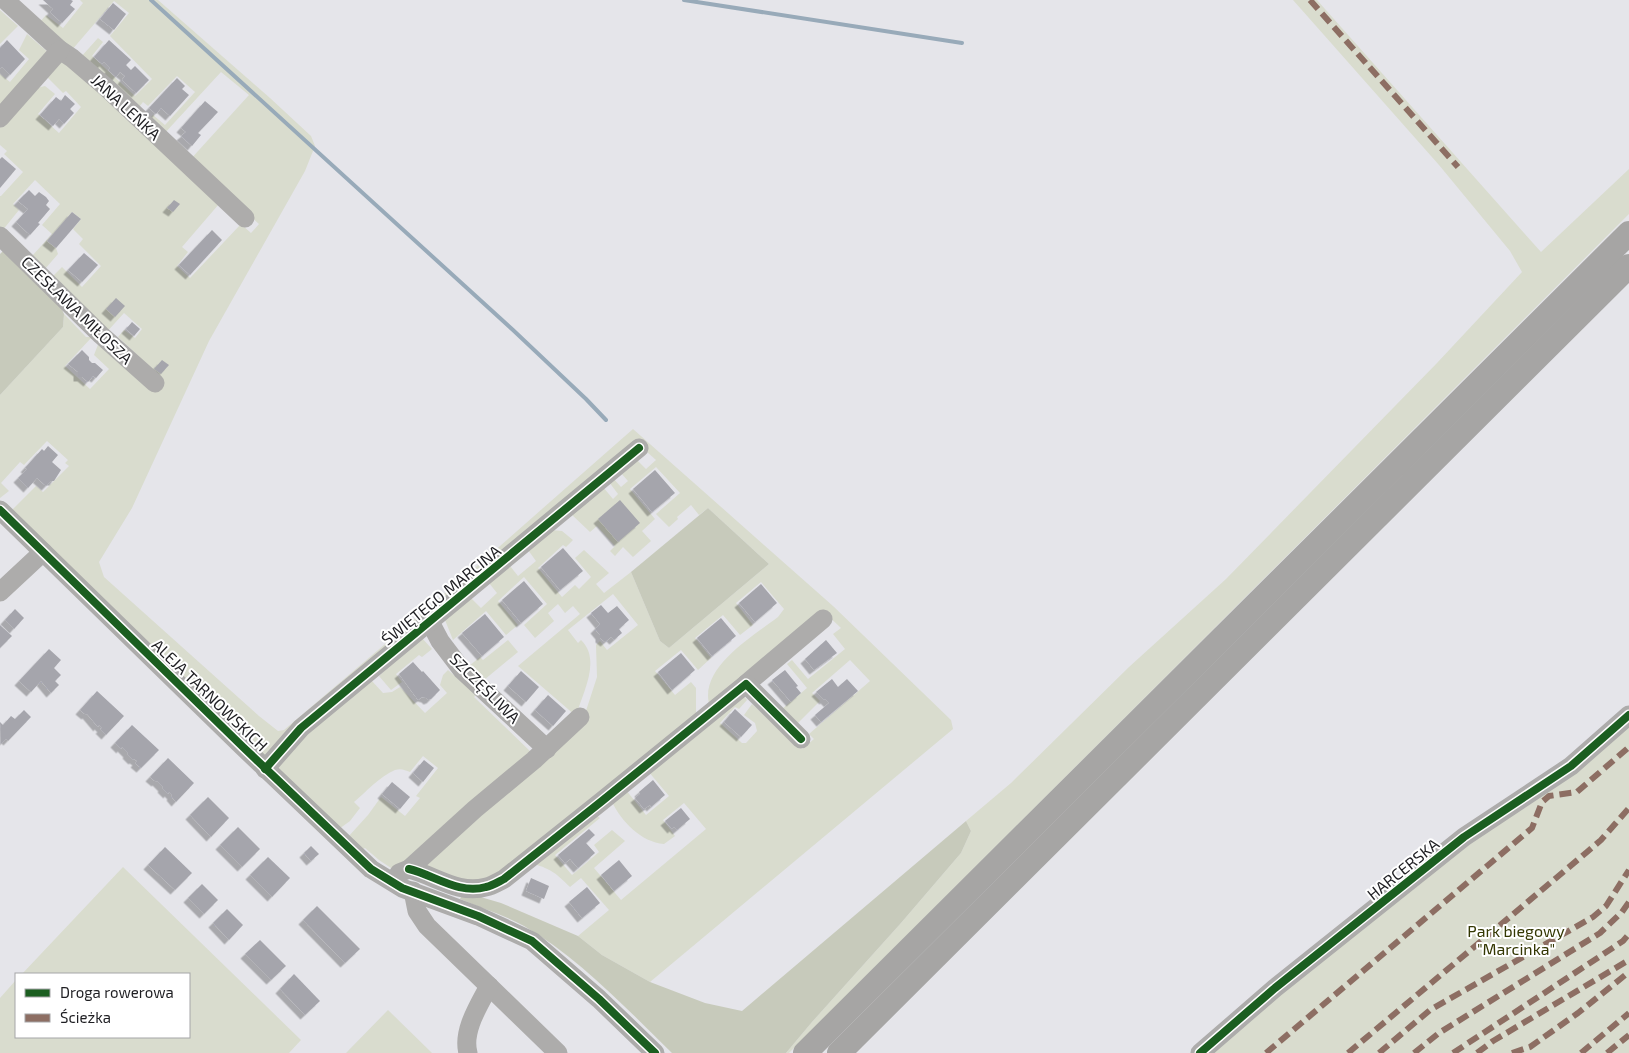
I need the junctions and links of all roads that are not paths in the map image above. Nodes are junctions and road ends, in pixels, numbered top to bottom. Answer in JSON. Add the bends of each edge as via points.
{"nodes":[{"id":1,"x":5,"y":0,"type":"edge"},
{"id":2,"x":60,"y":50,"type":"junction"},
{"id":3,"x":0,"y":118,"type":"edge"},
{"id":4,"x":245,"y":218,"type":"dead end"},
{"id":5,"x":1629,"y":233,"type":"edge"},
{"id":6,"x":0,"y":236,"type":"edge"},
{"id":7,"x":1629,"y":266,"type":"edge"},
{"id":8,"x":155,"y":383,"type":"dead end"},
{"id":9,"x":639,"y":448,"type":"dead end"},
{"id":10,"x":0,"y":510,"type":"edge"},
{"id":11,"x":42,"y":552,"type":"junction"},
{"id":12,"x":0,"y":592,"type":"edge"},
{"id":13,"x":823,"y":619,"type":"dead end"},
{"id":14,"x":430,"y":622,"type":"junction"},
{"id":15,"x":746,"y":684,"type":"junction"},
{"id":16,"x":1629,"y":715,"type":"edge"},
{"id":17,"x":580,"y":717,"type":"dead end"},
{"id":18,"x":801,"y":739,"type":"dead end"},
{"id":19,"x":547,"y":748,"type":"junction"},
{"id":20,"x":266,"y":769,"type":"junction"},
{"id":21,"x":409,"y":868,"type":"junction"},
{"id":22,"x":390,"y":879,"type":"junction"},
{"id":23,"x":413,"y":892,"type":"junction"},
{"id":24,"x":489,"y":986,"type":"junction"},
{"id":25,"x":548,"y":1049,"type":"edge"},
{"id":26,"x":468,"y":1053,"type":"edge"},
{"id":27,"x":655,"y":1053,"type":"edge"},
{"id":28,"x":805,"y":1053,"type":"edge"},
{"id":29,"x":840,"y":1053,"type":"edge"},
{"id":30,"x":1200,"y":1053,"type":"edge"}],
"edges":[{"from":1,"to":2,"type":"street","name":"JANA LEŃKA"},
{"from":2,"to":3,"type":"street"},
{"from":2,"to":4,"type":"street","name":"JANA LEŃKA","via":[[107,88]]},
{"from":5,"to":28,"type":"main road"},
{"from":6,"to":8,"type":"street","name":"CZESŁAWA MIŁOSZA"},
{"from":7,"to":29,"type":"main road"},
{"from":9,"to":14,"type":"street","name":"ŚWIĘTEGO MARCINA"},
{"from":10,"to":11,"type":"street","name":"ALEJA TARNOWSKICH"},
{"from":11,"to":12,"type":"street"},
{"from":11,"to":20,"type":"street","name":"ALEJA TARNOWSKICH"},
{"from":13,"to":15,"type":"street"},
{"from":14,"to":19,"type":"street","name":"SZCZĘŚLIWA","via":[[462,670]]},
{"from":14,"to":20,"type":"street","name":"ŚWIĘTEGO MARCINA","via":[[300,728]]},
{"from":15,"to":18,"type":"street"},
{"from":15,"to":21,"type":"street","via":[[588,813],[488,887],[475,889],[452,885]]},
{"from":16,"to":30,"type":"street","name":"HARCERSKA","via":[[1571,766],[1464,837]]},
{"from":17,"to":19,"type":"street"},
{"from":19,"to":21,"type":"street"},
{"from":20,"to":22,"type":"street","name":"ALEJA TARNOWSKICH","via":[[371,869]]},
{"from":21,"to":22,"type":"street"},
{"from":22,"to":23,"type":"street","name":"ALEJA TARNOWSKICH"},
{"from":23,"to":24,"type":"street","via":[[417,911],[427,926]]},
{"from":23,"to":27,"type":"street","name":"ALEJA TARNOWSKICH","via":[[488,920],[532,941]]},
{"from":24,"to":25,"type":"street"},
{"from":24,"to":26,"type":"street","via":[[472,1021],[466,1048]]}]}
